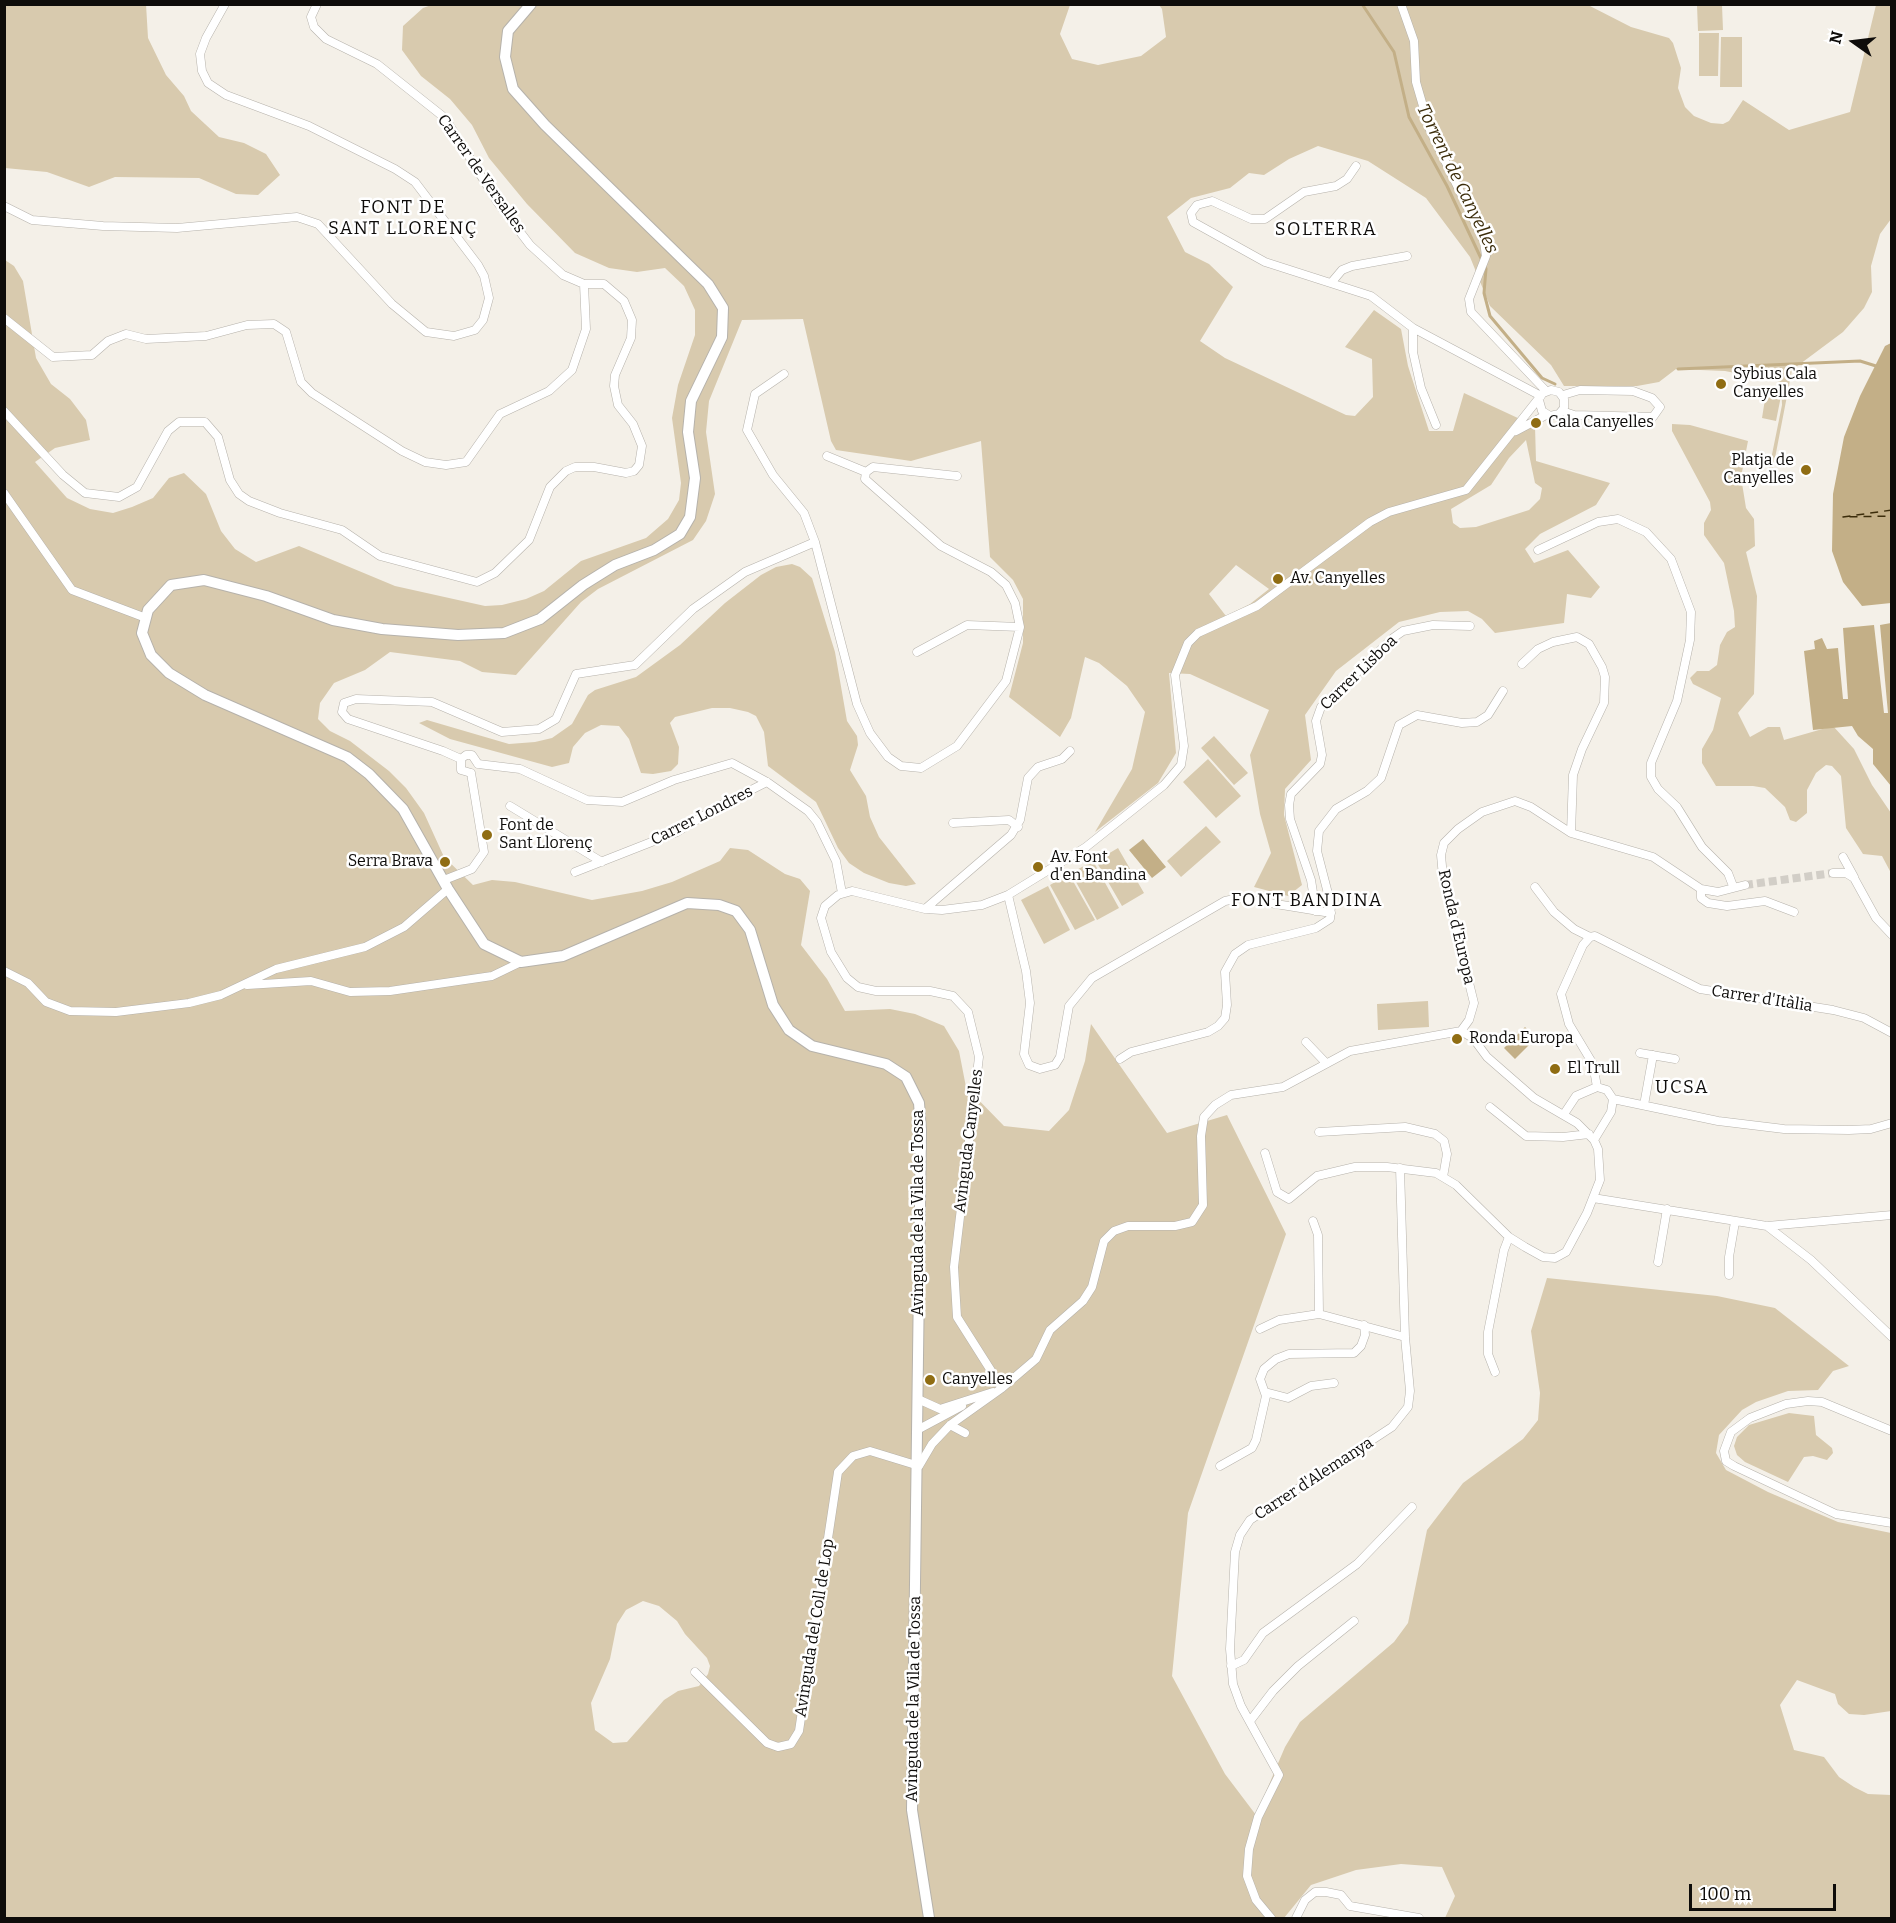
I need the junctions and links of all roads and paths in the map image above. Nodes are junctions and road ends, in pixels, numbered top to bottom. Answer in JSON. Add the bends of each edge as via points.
{"nodes":[{"id":1,"x":225,"y":4,"type":"edge"},
{"id":2,"x":317,"y":4,"type":"edge"},
{"id":3,"x":531,"y":4,"type":"edge"},
{"id":4,"x":1401,"y":4,"type":"edge"},
{"id":5,"x":1356,"y":166,"type":"dead end"},
{"id":6,"x":4,"y":206,"type":"edge"},
{"id":7,"x":1407,"y":256,"type":"dead end"},
{"id":8,"x":1331,"y":283,"type":"junction"},
{"id":9,"x":584,"y":284,"type":"junction"},
{"id":10,"x":4,"y":318,"type":"edge"},
{"id":11,"x":1413,"y":328,"type":"junction"},
{"id":12,"x":784,"y":374,"type":"dead end"},
{"id":13,"x":1563,"y":395,"type":"junction"},
{"id":14,"x":1542,"y":396,"type":"junction"},
{"id":15,"x":4,"y":411,"type":"edge"},
{"id":16,"x":1562,"y":411,"type":"junction"},
{"id":17,"x":1546,"y":415,"type":"junction"},
{"id":18,"x":1436,"y":425,"type":"dead end"},
{"id":19,"x":1510,"y":436,"type":"junction"},
{"id":20,"x":827,"y":456,"type":"dead end"},
{"id":21,"x":866,"y":472,"type":"junction"},
{"id":22,"x":957,"y":476,"type":"dead end"},
{"id":23,"x":4,"y":493,"type":"edge"},
{"id":24,"x":815,"y":542,"type":"junction"},
{"id":25,"x":1538,"y":550,"type":"dead end"},
{"id":26,"x":146,"y":618,"type":"junction"},
{"id":27,"x":1470,"y":626,"type":"dead end"},
{"id":28,"x":1020,"y":627,"type":"junction"},
{"id":29,"x":918,"y":652,"type":"dead end"},
{"id":30,"x":1522,"y":664,"type":"dead end"},
{"id":31,"x":1503,"y":691,"type":"dead end"},
{"id":32,"x":1070,"y":751,"type":"dead end"},
{"id":33,"x":461,"y":759,"type":"junction"},
{"id":34,"x":478,"y":764,"type":"junction"},
{"id":35,"x":471,"y":773,"type":"junction"},
{"id":36,"x":767,"y":782,"type":"junction"},
{"id":37,"x":510,"y":806,"type":"dead end"},
{"id":38,"x":953,"y":823,"type":"dead end"},
{"id":39,"x":1018,"y":827,"type":"junction"},
{"id":40,"x":1571,"y":834,"type":"junction"},
{"id":41,"x":1843,"y":857,"type":"dead end"},
{"id":42,"x":602,"y":862,"type":"junction"},
{"id":43,"x":575,"y":872,"type":"dead end"},
{"id":44,"x":1833,"y":873,"type":"tunnel mouth"},
{"id":45,"x":1854,"y":878,"type":"junction"},
{"id":46,"x":446,"y":884,"type":"junction"},
{"id":47,"x":1745,"y":885,"type":"tunnel mouth"},
{"id":48,"x":1733,"y":886,"type":"junction"},
{"id":49,"x":1535,"y":888,"type":"dead end"},
{"id":50,"x":1701,"y":889,"type":"junction"},
{"id":51,"x":842,"y":892,"type":"junction"},
{"id":52,"x":1008,"y":895,"type":"junction"},
{"id":53,"x":925,"y":909,"type":"junction"},
{"id":54,"x":1316,"y":910,"type":"junction"},
{"id":55,"x":1794,"y":912,"type":"dead end"},
{"id":56,"x":1331,"y":913,"type":"junction"},
{"id":57,"x":1892,"y":935,"type":"edge"},
{"id":58,"x":1590,"y":937,"type":"junction"},
{"id":59,"x":521,"y":962,"type":"junction"},
{"id":60,"x":4,"y":971,"type":"edge"},
{"id":61,"x":239,"y":985,"type":"junction"},
{"id":62,"x":1461,"y":1032,"type":"junction"},
{"id":63,"x":1892,"y":1033,"type":"edge"},
{"id":64,"x":1306,"y":1042,"type":"dead end"},
{"id":65,"x":1640,"y":1053,"type":"dead end"},
{"id":66,"x":1653,"y":1055,"type":"junction"},
{"id":67,"x":1120,"y":1059,"type":"dead end"},
{"id":68,"x":1675,"y":1059,"type":"dead end"},
{"id":69,"x":1326,"y":1063,"type":"junction"},
{"id":70,"x":1597,"y":1087,"type":"junction"},
{"id":71,"x":1613,"y":1099,"type":"junction"},
{"id":72,"x":1644,"y":1105,"type":"junction"},
{"id":73,"x":1490,"y":1107,"type":"dead end"},
{"id":74,"x":1564,"y":1114,"type":"junction"},
{"id":75,"x":1892,"y":1123,"type":"edge"},
{"id":76,"x":1320,"y":1132,"type":"dead end"},
{"id":77,"x":1592,"y":1137,"type":"junction"},
{"id":78,"x":1265,"y":1153,"type":"dead end"},
{"id":79,"x":1400,"y":1168,"type":"junction"},
{"id":80,"x":1443,"y":1177,"type":"junction"},
{"id":81,"x":1593,"y":1198,"type":"junction"},
{"id":82,"x":1667,"y":1209,"type":"junction"},
{"id":83,"x":1892,"y":1215,"type":"edge"},
{"id":84,"x":1313,"y":1221,"type":"dead end"},
{"id":85,"x":1735,"y":1222,"type":"junction"},
{"id":86,"x":1767,"y":1226,"type":"junction"},
{"id":87,"x":1509,"y":1237,"type":"junction"},
{"id":88,"x":1658,"y":1262,"type":"dead end"},
{"id":89,"x":1729,"y":1275,"type":"dead end"},
{"id":90,"x":1319,"y":1314,"type":"junction"},
{"id":91,"x":1364,"y":1325,"type":"junction"},
{"id":92,"x":1260,"y":1329,"type":"dead end"},
{"id":93,"x":1405,"y":1337,"type":"junction"},
{"id":94,"x":1892,"y":1337,"type":"edge"},
{"id":95,"x":1495,"y":1372,"type":"dead end"},
{"id":96,"x":1334,"y":1383,"type":"dead end"},
{"id":97,"x":1002,"y":1388,"type":"junction"},
{"id":98,"x":1265,"y":1392,"type":"junction"},
{"id":99,"x":974,"y":1399,"type":"junction"},
{"id":100,"x":920,"y":1400,"type":"junction"},
{"id":101,"x":950,"y":1425,"type":"junction"},
{"id":102,"x":919,"y":1430,"type":"junction"},
{"id":103,"x":1892,"y":1431,"type":"edge"},
{"id":104,"x":965,"y":1433,"type":"dead end"},
{"id":105,"x":918,"y":1466,"type":"junction"},
{"id":106,"x":1220,"y":1466,"type":"dead end"},
{"id":107,"x":1412,"y":1508,"type":"dead end"},
{"id":108,"x":1892,"y":1524,"type":"edge"},
{"id":109,"x":1354,"y":1622,"type":"dead end"},
{"id":110,"x":1231,"y":1666,"type":"junction"},
{"id":111,"x":694,"y":1672,"type":"dead end"},
{"id":112,"x":1250,"y":1721,"type":"junction"},
{"id":113,"x":1370,"y":1909,"type":"junction"},
{"id":114,"x":929,"y":1918,"type":"edge"},
{"id":115,"x":1271,"y":1918,"type":"edge"},
{"id":116,"x":1296,"y":1918,"type":"edge"},
{"id":117,"x":1363,"y":1918,"type":"edge"},
{"id":118,"x":1419,"y":1918,"type":"edge"}],
"edges":[{"from":1,"to":6,"type":"street","via":[[200,54],[208,83],[226,95],[309,126],[415,182],[484,276],[489,298],[476,330],[454,336],[426,332],[392,304],[318,224],[297,217],[177,228],[103,226],[32,220]]},
{"from":2,"to":9,"type":"street","name":"Carrer de Versalles","via":[[311,17],[314,27],[326,39],[377,64],[446,118],[498,202],[530,244],[563,275]]},
{"from":3,"to":26,"type":"main road","via":[[508,31],[505,57],[513,89],[545,126],[708,284],[723,308],[722,337],[691,401],[688,432],[695,478],[690,517],[680,534],[591,580],[540,619],[504,633],[458,635],[382,629],[333,620],[266,596],[204,580],[171,585],[148,610]]},
{"from":4,"to":14,"type":"street","via":[[1414,41],[1416,82],[1430,130],[1484,241],[1486,256],[1469,299],[1472,312]]},
{"from":5,"to":8,"type":"street","via":[[1336,186],[1304,192],[1265,219],[1251,219],[1212,201],[1197,206],[1191,213],[1193,222],[1265,262]]},
{"from":7,"to":8,"type":"street","via":[[1353,266],[1342,270]]},
{"from":8,"to":11,"type":"street","via":[[1371,296]]},
{"from":9,"to":10,"type":"street","via":[[586,329],[572,370],[549,391],[500,414],[466,462],[446,465],[425,462],[402,451],[312,393],[301,382],[286,332],[274,324],[248,325],[206,336],[146,339],[126,334],[108,341],[92,356],[53,357]]},
{"from":9,"to":15,"type":"street","via":[[604,284],[613,289],[624,301],[632,320],[631,338],[614,386],[618,405],[633,424],[642,446],[639,465],[626,473],[594,466],[575,466],[566,471],[550,487],[529,540],[495,573],[477,582],[380,556],[342,531],[249,501],[238,494],[230,480],[218,437],[205,422],[179,422],[168,431],[137,487],[118,497],[85,493],[63,475]]},
{"from":11,"to":14,"type":"street"},
{"from":11,"to":18,"type":"street","via":[[1413,352],[1421,388]]},
{"from":12,"to":24,"type":"street","via":[[755,394],[747,430],[773,475],[804,513]]},
{"from":13,"to":14,"type":"street","via":[[1555,390]]},
{"from":13,"to":16,"type":"street"},
{"from":13,"to":16,"type":"street","via":[[1580,390],[1633,391],[1652,398],[1660,406],[1653,417],[1574,415]]},
{"from":14,"to":17,"type":"street","via":[[1542,411]]},
{"from":14,"to":19,"type":"street"},
{"from":16,"to":17,"type":"street","via":[[1555,416]]},
{"from":17,"to":19,"type":"street"},
{"from":19,"to":52,"type":"street","via":[[1466,490],[1389,512],[1370,522],[1257,606],[1198,633],[1188,643],[1175,675],[1184,746],[1181,765],[1174,776],[1086,848]]},
{"from":20,"to":21,"type":"street"},
{"from":21,"to":22,"type":"street","via":[[873,467]]},
{"from":21,"to":28,"type":"street","via":[[865,479],[941,546],[992,572],[1006,585]]},
{"from":23,"to":26,"type":"street","via":[[72,590]]},
{"from":24,"to":28,"type":"street","via":[[857,704],[870,733],[888,757],[901,766],[921,768],[957,746],[1006,681]]},
{"from":24,"to":33,"type":"street","via":[[745,572],[693,609],[635,665],[576,674],[556,719],[539,729],[502,732],[432,702],[356,699],[344,703],[342,712],[348,719]]},
{"from":25,"to":48,"type":"street","via":[[1598,522],[1618,519],[1646,532],[1671,559],[1691,612],[1690,639],[1677,701],[1649,771],[1654,784],[1677,807],[1702,847],[1728,873]]},
{"from":26,"to":46,"type":"main road","via":[[142,633],[151,655],[169,673],[205,695],[346,757],[369,774],[404,809]]},
{"from":27,"to":54,"type":"street","name":"Carrer Lisboa","via":[[1433,625],[1403,631],[1321,707],[1316,721],[1320,764],[1291,794],[1288,805]]},
{"from":28,"to":29,"type":"street","via":[[967,625]]},
{"from":30,"to":40,"type":"street","via":[[1547,644],[1577,637],[1589,644],[1602,667],[1604,703],[1573,775]]},
{"from":31,"to":56,"type":"street","via":[[1488,715],[1477,722],[1417,715],[1407,719],[1394,734],[1381,778],[1327,818],[1319,831],[1317,851]]},
{"from":32,"to":39,"type":"street","via":[[1062,759],[1038,767],[1028,778]]},
{"from":33,"to":34,"type":"street","via":[[472,755]]},
{"from":33,"to":35,"type":"street","via":[[461,770]]},
{"from":34,"to":35,"type":"street"},
{"from":34,"to":36,"type":"street","via":[[520,769],[587,800],[622,802],[674,780],[732,763]]},
{"from":35,"to":46,"type":"street","via":[[484,852],[472,869]]},
{"from":36,"to":42,"type":"street","name":"Carrer Londres","via":[[677,832]]},
{"from":36,"to":51,"type":"street","via":[[817,822],[836,861]]},
{"from":37,"to":42,"type":"street"},
{"from":38,"to":39,"type":"street","via":[[1008,820]]},
{"from":39,"to":53,"type":"street"},
{"from":40,"to":50,"type":"street","name":"Ronda d'Europa","via":[[1653,857]]},
{"from":40,"to":62,"type":"street","name":"Ronda d'Europa","via":[[1531,807],[1509,801],[1473,818],[1444,843],[1443,877],[1474,1003]]},
{"from":41,"to":45,"type":"street"},
{"from":42,"to":43,"type":"street","name":"Carrer Londres"},
{"from":44,"to":45,"type":"street","via":[[1846,873]]},
{"from":45,"to":57,"type":"street","via":[[1876,918]]},
{"from":46,"to":59,"type":"main road","via":[[484,944]]},
{"from":46,"to":61,"type":"street","via":[[404,927],[365,947],[276,969]]},
{"from":47,"to":48,"type":"street"},
{"from":48,"to":50,"type":"street","via":[[1718,892]]},
{"from":49,"to":58,"type":"street","name":"Carrer d'Itàlia","via":[[1554,912]]},
{"from":50,"to":55,"type":"street","name":"Ronda d'Europa","via":[[1701,898],[1708,903],[1727,906],[1765,901]]},
{"from":51,"to":53,"type":"street","via":[[861,892]]},
{"from":51,"to":97,"type":"street","name":"Avinguda Canyelles","via":[[825,906],[821,918],[831,952],[847,978],[858,987],[876,991],[930,991],[953,996],[968,1012],[980,1056],[954,1267],[957,1317]]},
{"from":52,"to":53,"type":"street","via":[[982,905]]},
{"from":52,"to":54,"type":"street","via":[[1030,1003],[1024,1054],[1029,1065],[1040,1069],[1055,1065],[1060,1057],[1069,1006],[1100,972],[1225,901],[1239,898]]},
{"from":54,"to":56,"type":"street"},
{"from":56,"to":67,"type":"street","via":[[1326,923],[1316,928],[1248,945],[1235,954],[1225,972],[1227,1005],[1225,1018],[1218,1026],[1131,1052]]},
{"from":58,"to":63,"type":"street","name":"Carrer d'Itàlia","via":[[1611,942],[1700,989],[1833,1010],[1864,1018]]},
{"from":58,"to":70,"type":"street","via":[[1582,945],[1562,994],[1569,1024],[1593,1064]]},
{"from":59,"to":61,"type":"street","via":[[492,976],[390,991],[350,992],[311,981]]},
{"from":59,"to":100,"type":"main road","name":"Avinguda de la Vila de Tossa","via":[[563,956],[687,903],[719,905],[736,911],[750,930],[773,1005],[789,1030],[812,1046],[886,1064],[906,1077],[919,1103],[921,1130]]},
{"from":60,"to":61,"type":"street","via":[[28,983],[46,1002],[90,1013],[189,1003],[221,995]]},
{"from":62,"to":69,"type":"street","via":[[1370,1045]]},
{"from":62,"to":74,"type":"street","via":[[1473,1038],[1487,1057],[1534,1098]]},
{"from":64,"to":69,"type":"street"},
{"from":65,"to":66,"type":"street"},
{"from":66,"to":68,"type":"street"},
{"from":66,"to":72,"type":"street"},
{"from":69,"to":97,"type":"street","via":[[1283,1087],[1230,1095],[1215,1105],[1204,1117],[1203,1205],[1192,1222],[1128,1226],[1114,1231],[1104,1241],[1092,1287],[1083,1301],[1050,1330],[1036,1359]]},
{"from":70,"to":71,"type":"street","via":[[1607,1090]]},
{"from":70,"to":74,"type":"street","via":[[1576,1096]]},
{"from":71,"to":72,"type":"street"},
{"from":71,"to":77,"type":"street","via":[[1611,1112]]},
{"from":72,"to":75,"type":"street","via":[[1718,1121],[1784,1129],[1849,1130]]},
{"from":73,"to":77,"type":"street","via":[[1527,1136]]},
{"from":74,"to":77,"type":"street"},
{"from":76,"to":80,"type":"street","via":[[1404,1127],[1436,1134],[1444,1141],[1447,1154]]},
{"from":77,"to":81,"type":"street","via":[[1600,1170]]},
{"from":78,"to":79,"type":"street","via":[[1277,1192],[1289,1198],[1317,1176],[1355,1167]]},
{"from":79,"to":80,"type":"street"},
{"from":79,"to":93,"type":"street","name":"Carrer d'Alemanya"},
{"from":80,"to":87,"type":"street"},
{"from":81,"to":82,"type":"street"},
{"from":81,"to":87,"type":"street","via":[[1566,1252],[1556,1258],[1543,1257]]},
{"from":82,"to":85,"type":"street"},
{"from":82,"to":88,"type":"street"},
{"from":83,"to":86,"type":"street"},
{"from":84,"to":90,"type":"street","via":[[1318,1234]]},
{"from":85,"to":86,"type":"street"},
{"from":85,"to":89,"type":"street"},
{"from":86,"to":94,"type":"street","via":[[1811,1260]]},
{"from":87,"to":95,"type":"street","via":[[1503,1250],[1488,1332],[1488,1354]]},
{"from":90,"to":91,"type":"street"},
{"from":90,"to":92,"type":"street","via":[[1279,1320]]},
{"from":91,"to":93,"type":"street"},
{"from":91,"to":98,"type":"street","via":[[1365,1335],[1354,1353],[1289,1354],[1276,1359],[1264,1369],[1260,1379]]},
{"from":93,"to":110,"type":"street","name":"Carrer d'Alemanya","via":[[1410,1391],[1403,1416],[1250,1520],[1240,1535],[1235,1552]]},
{"from":96,"to":98,"type":"street","via":[[1311,1386],[1288,1398]]},
{"from":97,"to":99,"type":"street"},
{"from":97,"to":101,"type":"street"},
{"from":98,"to":106,"type":"street","via":[[1254,1445]]},
{"from":99,"to":100,"type":"street","via":[[939,1409]]},
{"from":99,"to":102,"type":"street"},
{"from":100,"to":102,"type":"main road","name":"Avinguda de la Vila de Tossa"},
{"from":101,"to":104,"type":"street"},
{"from":101,"to":105,"type":"street"},
{"from":102,"to":105,"type":"main road","name":"Avinguda de la Vila de Tossa"},
{"from":103,"to":108,"type":"street","via":[[1822,1402],[1808,1401],[1786,1404],[1750,1418],[1731,1432],[1724,1451],[1726,1461],[1734,1466],[1836,1514]]},
{"from":105,"to":111,"type":"street","name":"Avinguda del Coll de Lop","via":[[870,1451],[853,1456],[838,1472],[799,1731],[791,1744],[778,1747],[767,1743]]},
{"from":105,"to":114,"type":"main road","name":"Avinguda de la Vila de Tossa","via":[[912,1810]]},
{"from":107,"to":110,"type":"street","via":[[1357,1564],[1263,1633],[1244,1660]]},
{"from":109,"to":112,"type":"street","via":[[1298,1666]]},
{"from":110,"to":112,"type":"street","name":"Carrer d'Alemanya","via":[[1233,1684]]},
{"from":112,"to":115,"type":"street","name":"Carrer d'Alemanya","via":[[1279,1774],[1258,1817],[1247,1876],[1256,1900]]},
{"from":113,"to":116,"type":"street","via":[[1350,1906],[1341,1895],[1315,1892],[1305,1900]]},
{"from":113,"to":117,"type":"street"},
{"from":113,"to":118,"type":"street"}]}
